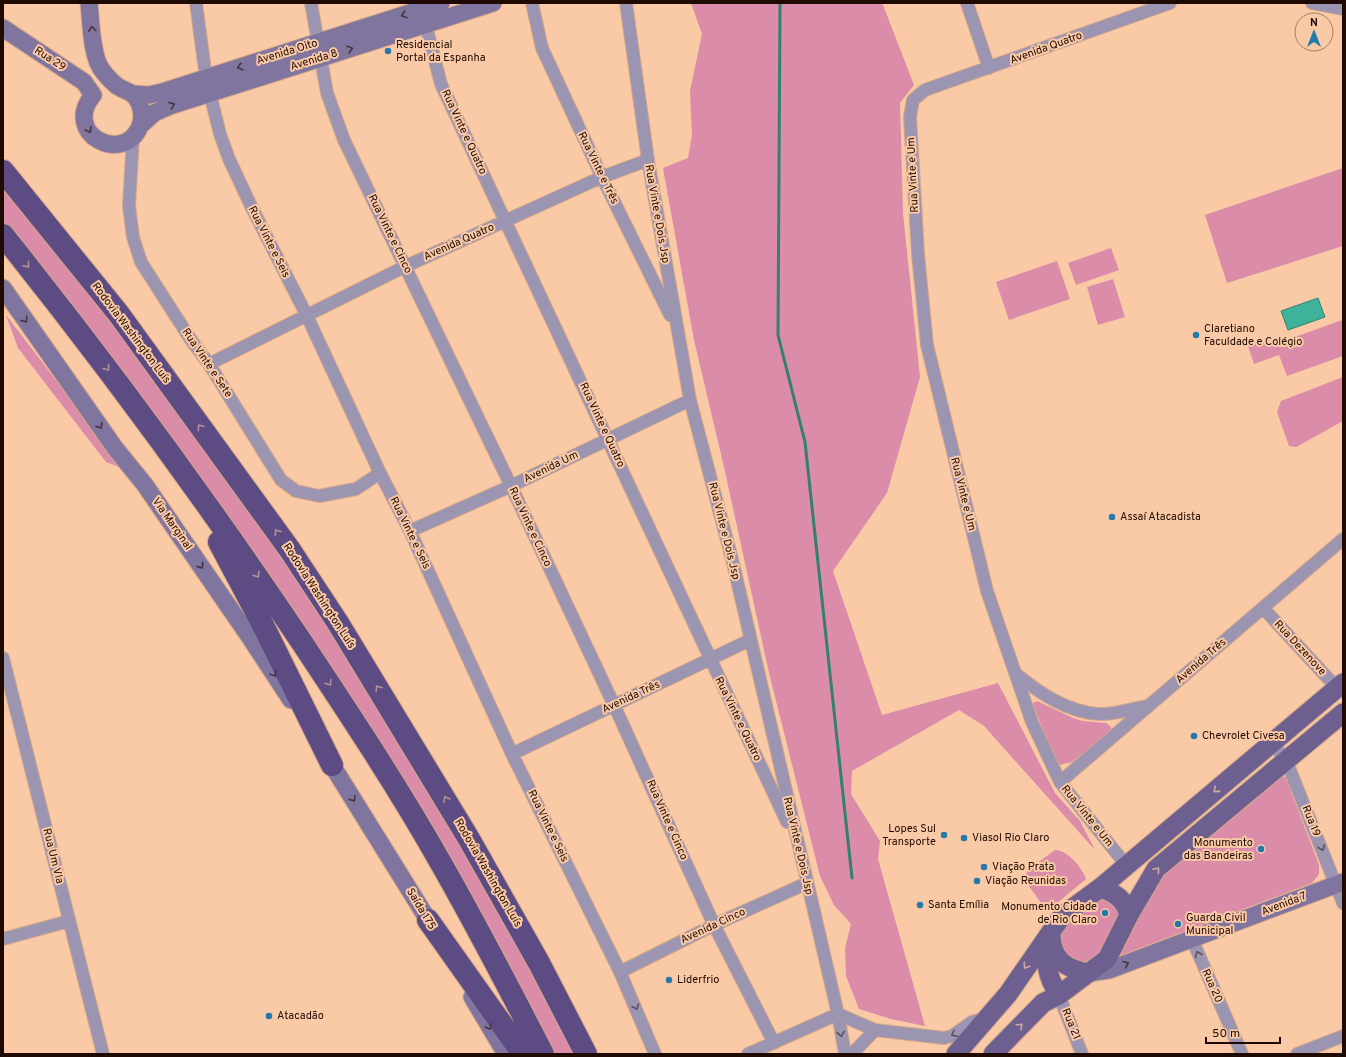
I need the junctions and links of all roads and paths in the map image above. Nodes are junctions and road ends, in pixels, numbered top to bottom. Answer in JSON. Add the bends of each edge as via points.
{"nodes":[{"id":1,"x":89,"y":3,"type":"edge"},
{"id":2,"x":196,"y":3,"type":"edge"},
{"id":3,"x":311,"y":3,"type":"edge"},
{"id":4,"x":441,"y":3,"type":"edge"},
{"id":5,"x":493,"y":3,"type":"edge"},
{"id":6,"x":532,"y":3,"type":"edge"},
{"id":7,"x":626,"y":3,"type":"edge"},
{"id":8,"x":967,"y":3,"type":"edge"},
{"id":9,"x":1170,"y":3,"type":"edge"},
{"id":10,"x":1317,"y":4,"type":"edge"},
{"id":11,"x":1343,"y":9,"type":"edge"},
{"id":12,"x":423,"y":12,"type":"edge"},
{"id":13,"x":3,"y":28,"type":"edge"},
{"id":14,"x":95,"y":50,"type":"junction"},
{"id":15,"x":319,"y":50,"type":"junction"},
{"id":16,"x":989,"y":68,"type":"junction"},
{"id":17,"x":72,"y":73,"type":"junction"},
{"id":18,"x":208,"y":85,"type":"junction"},
{"id":19,"x":126,"y":91,"type":"junction"},
{"id":20,"x":921,"y":92,"type":"joint"},
{"id":21,"x":137,"y":131,"type":"junction"},
{"id":22,"x":648,"y":160,"type":"junction"},
{"id":23,"x":3,"y":171,"type":"edge"},
{"id":24,"x":602,"y":177,"type":"junction"},
{"id":25,"x":505,"y":221,"type":"junction"},
{"id":26,"x":3,"y":235,"type":"edge"},
{"id":27,"x":406,"y":266,"type":"junction"},
{"id":28,"x":3,"y":288,"type":"edge"},
{"id":29,"x":307,"y":316,"type":"junction"},
{"id":30,"x":677,"y":328,"type":"junction"},
{"id":31,"x":209,"y":364,"type":"junction"},
{"id":32,"x":690,"y":400,"type":"junction"},
{"id":33,"x":160,"y":438,"type":"junction"},
{"id":34,"x":609,"y":438,"type":"junction"},
{"id":35,"x":380,"y":473,"type":"junction"},
{"id":36,"x":511,"y":486,"type":"junction"},
{"id":37,"x":410,"y":531,"type":"junction"},
{"id":38,"x":1343,"y":539,"type":"edge"},
{"id":39,"x":1263,"y":608,"type":"junction"},
{"id":40,"x":750,"y":640,"type":"junction"},
{"id":41,"x":3,"y":658,"type":"edge"},
{"id":42,"x":710,"y":660,"type":"junction"},
{"id":43,"x":5,"y":672,"type":"edge"},
{"id":44,"x":1015,"y":673,"type":"junction"},
{"id":45,"x":1340,"y":685,"type":"edge"},
{"id":46,"x":614,"y":705,"type":"junction"},
{"id":47,"x":1149,"y":706,"type":"junction"},
{"id":48,"x":1343,"y":713,"type":"edge"},
{"id":49,"x":1306,"y":714,"type":"junction"},
{"id":50,"x":1318,"y":733,"type":"junction"},
{"id":51,"x":1272,"y":743,"type":"junction"},
{"id":52,"x":512,"y":754,"type":"junction"},
{"id":53,"x":1286,"y":760,"type":"junction"},
{"id":54,"x":1246,"y":764,"type":"junction"},
{"id":55,"x":332,"y":766,"type":"junction"},
{"id":56,"x":1262,"y":780,"type":"junction"},
{"id":57,"x":1060,"y":782,"type":"junction"},
{"id":58,"x":797,"y":843,"type":"junction"},
{"id":59,"x":1126,"y":865,"type":"junction"},
{"id":60,"x":807,"y":883,"type":"junction"},
{"id":61,"x":1339,"y":883,"type":"edge"},
{"id":62,"x":1100,"y":888,"type":"junction"},
{"id":63,"x":1343,"y":903,"type":"edge"},
{"id":64,"x":1129,"y":915,"type":"junction"},
{"id":65,"x":428,"y":920,"type":"junction"},
{"id":66,"x":70,"y":921,"type":"junction"},
{"id":67,"x":714,"y":925,"type":"junction"},
{"id":68,"x":1051,"y":930,"type":"junction"},
{"id":69,"x":3,"y":939,"type":"edge"},
{"id":70,"x":1192,"y":939,"type":"junction"},
{"id":71,"x":539,"y":963,"type":"junction"},
{"id":72,"x":620,"y":972,"type":"junction"},
{"id":73,"x":1088,"y":973,"type":"junction"},
{"id":74,"x":1059,"y":995,"type":"junction"},
{"id":75,"x":838,"y":1014,"type":"junction"},
{"id":76,"x":988,"y":1018,"type":"junction"},
{"id":77,"x":875,"y":1030,"type":"junction"},
{"id":78,"x":1343,"y":1036,"type":"edge"},
{"id":79,"x":774,"y":1042,"type":"junction"},
{"id":80,"x":103,"y":1054,"type":"edge"},
{"id":81,"x":506,"y":1054,"type":"edge"},
{"id":82,"x":523,"y":1054,"type":"edge"},
{"id":83,"x":543,"y":1054,"type":"edge"},
{"id":84,"x":586,"y":1054,"type":"edge"},
{"id":85,"x":596,"y":1054,"type":"edge"},
{"id":86,"x":655,"y":1054,"type":"edge"},
{"id":87,"x":748,"y":1054,"type":"edge"},
{"id":88,"x":844,"y":1054,"type":"edge"},
{"id":89,"x":852,"y":1054,"type":"edge"},
{"id":90,"x":956,"y":1054,"type":"edge"},
{"id":91,"x":993,"y":1054,"type":"edge"},
{"id":92,"x":1082,"y":1054,"type":"edge"},
{"id":93,"x":1242,"y":1054,"type":"edge"},
{"id":94,"x":1296,"y":1054,"type":"edge"}],
"edges":[{"from":14,"to":1,"type":"main road","one_way":true},
{"from":2,"to":18,"type":"street","name":"Rua Vinte e Seis"},
{"from":3,"to":15,"type":"street","name":"Rua Vinte e Cinco"},
{"from":4,"to":12,"type":"main road","name":"Avenida Oito"},
{"from":5,"to":12,"type":"main road"},
{"from":6,"to":24,"type":"street","name":"Rua Vinte e Três","via":[[542,48]]},
{"from":7,"to":22,"type":"street","name":"Rua Vinte e Dois Jsp"},
{"from":8,"to":16,"type":"street"},
{"from":9,"to":16,"type":"street","name":"Avenida Quatro"},
{"from":10,"to":11,"type":"street"},
{"from":12,"to":15,"type":"main road","name":"Avenida Oito"},
{"from":12,"to":25,"type":"street","name":"Rua Vinte e Quatro","via":[[441,84]]},
{"from":13,"to":17,"type":"main road","name":"Rua 29"},
{"from":14,"to":17,"type":"main road","via":[[87,61]]},
{"from":14,"to":19,"type":"main road","via":[[98,64],[105,74]]},
{"from":15,"to":18,"type":"main road","name":"Avenida Oito"},
{"from":15,"to":27,"type":"street","name":"Rua Vinte e Cinco","via":[[327,93],[339,128]]},
{"from":16,"to":20,"type":"street","name":"Avenida Quatro"},
{"from":17,"to":21,"type":"main road","name":"Rua 29","one_way":true,"via":[[84,82],[93,95],[85,107],[84,114],[86,127],[94,138],[114,145],[128,141]]},
{"from":18,"to":19,"type":"main road","name":"Avenida Oito","via":[[148,95]]},
{"from":21,"to":18,"type":"main road","one_way":true,"via":[[154,113]]},
{"from":18,"to":29,"type":"street","name":"Rua Vinte e Seis","via":[[229,159]]},
{"from":19,"to":21,"type":"main road","via":[[140,105],[142,119]]},
{"from":20,"to":44,"type":"street","name":"Rua Vinte e Um","via":[[913,100],[910,117],[918,254],[927,344],[987,591]]},
{"from":21,"to":31,"type":"street","name":"Rua Vinte e Sete","via":[[128,199],[136,251],[159,291]]},
{"from":22,"to":24,"type":"street","name":"Avenida Quatro"},
{"from":22,"to":30,"type":"street","name":"Rua Vinte e Dois Jsp"},
{"from":71,"to":23,"type":"highway","name":"Rodovia Washington Luís","one_way":true,"via":[[407,735],[290,550],[118,313]]},
{"from":24,"to":25,"type":"street","name":"Avenida Quatro"},
{"from":24,"to":30,"type":"street","name":"Rua Vinte e Três"},
{"from":25,"to":27,"type":"street","name":"Avenida Quatro"},
{"from":25,"to":34,"type":"street","name":"Rua Vinte e Quatro"},
{"from":26,"to":33,"type":"highway","one_way":true},
{"from":27,"to":29,"type":"street","name":"Avenida Quatro"},
{"from":27,"to":36,"type":"street","name":"Rua Vinte e Cinco"},
{"from":28,"to":55,"type":"main road","name":"Via Marginal","one_way":true,"via":[[145,485],[251,639]]},
{"from":29,"to":31,"type":"street","name":"Avenida Quatro"},
{"from":29,"to":35,"type":"street","name":"Rua Vinte e Seis"},
{"from":30,"to":32,"type":"street","name":"Rua Vinte e Dois Jsp"},
{"from":31,"to":35,"type":"street","name":"Rua Vinte e Sete","via":[[281,480],[296,491],[319,496],[341,493],[356,489]]},
{"from":32,"to":34,"type":"street","name":"Avenida Um"},
{"from":32,"to":40,"type":"street","name":"Rua Vinte e Dois Jsp","via":[[732,559]]},
{"from":33,"to":55,"type":"highway","via":[[264,627]]},
{"from":33,"to":83,"type":"highway","one_way":true,"via":[[245,558],[351,716],[437,857]]},
{"from":34,"to":36,"type":"street","name":"Avenida Um"},
{"from":34,"to":42,"type":"street","name":"Rua Vinte e Quatro"},
{"from":35,"to":37,"type":"street","name":"Rua Vinte e Seis"},
{"from":36,"to":37,"type":"street","name":"Avenida Um"},
{"from":36,"to":46,"type":"street","name":"Rua Vinte e Cinco"},
{"from":37,"to":52,"type":"street","name":"Rua Vinte e Seis"},
{"from":38,"to":39,"type":"street","name":"Avenida Três"},
{"from":39,"to":45,"type":"street","name":"Rua Dezenove"},
{"from":39,"to":47,"type":"street","name":"Avenida Três"},
{"from":40,"to":42,"type":"street","name":"Avenida Três"},
{"from":40,"to":58,"type":"street","name":"Rua Vinte e Dois Jsp"},
{"from":41,"to":43,"type":"street","name":"Rua Um Vla"},
{"from":42,"to":46,"type":"street","name":"Avenida Três"},
{"from":42,"to":58,"type":"street","name":"Rua Vinte e Quatro"},
{"from":43,"to":66,"type":"street","name":"Rua Um Vla"},
{"from":44,"to":47,"type":"street","via":[[1040,694],[1074,709],[1100,715]]},
{"from":44,"to":57,"type":"street","name":"Rua Vinte e Um","via":[[1032,722]]},
{"from":45,"to":49,"type":"main road"},
{"from":46,"to":52,"type":"street","name":"Avenida Três"},
{"from":46,"to":67,"type":"street","name":"Rua Vinte e Cinco"},
{"from":47,"to":57,"type":"street","name":"Avenida Três"},
{"from":48,"to":50,"type":"main road"},
{"from":49,"to":50,"type":"main road","via":[[1307,728]]},
{"from":49,"to":51,"type":"main road"},
{"from":50,"to":53,"type":"main road"},
{"from":51,"to":53,"type":"street","name":"Rua 19"},
{"from":51,"to":54,"type":"main road"},
{"from":52,"to":72,"type":"street","name":"Rua Vinte e Seis"},
{"from":53,"to":56,"type":"main road"},
{"from":53,"to":61,"type":"street","name":"Rua 19","one_way":true},
{"from":54,"to":56,"type":"main road","via":[[1259,770]]},
{"from":54,"to":59,"type":"main road","one_way":true},
{"from":55,"to":65,"type":"main road","name":"Saída 175","one_way":true},
{"from":64,"to":56,"type":"main road","one_way":true,"via":[[1156,869]]},
{"from":57,"to":59,"type":"street","name":"Rua Vinte e Um"},
{"from":58,"to":60,"type":"street","name":"Rua Vinte e Dois Jsp"},
{"from":59,"to":62,"type":"main road"},
{"from":59,"to":64,"type":"main road","via":[[1133,875],[1135,891]]},
{"from":60,"to":67,"type":"street","name":"Avenida Cinco"},
{"from":60,"to":75,"type":"street","name":"Rua Vinte e Dois Jsp"},
{"from":61,"to":63,"type":"street","name":"Rua 19"},
{"from":61,"to":70,"type":"main road","name":"Avenida 7"},
{"from":62,"to":64,"type":"main road","via":[[1120,897]]},
{"from":62,"to":68,"type":"main road","via":[[1062,916]]},
{"from":64,"to":73,"type":"main road","via":[[1107,960]]},
{"from":65,"to":81,"type":"main road","name":"Saída 175","one_way":true},
{"from":65,"to":82,"type":"highway"},
{"from":66,"to":69,"type":"street"},
{"from":66,"to":80,"type":"street","name":"Rua Um Vla"},
{"from":67,"to":72,"type":"street","name":"Avenida Cinco"},
{"from":67,"to":79,"type":"street","name":"Rua Vinte e Cinco"},
{"from":68,"to":73,"type":"main road","via":[[1052,948],[1061,961],[1073,971]]},
{"from":68,"to":74,"type":"main road","via":[[1046,965]]},
{"from":68,"to":76,"type":"main road","one_way":true,"via":[[1008,994]]},
{"from":73,"to":70,"type":"main road","name":"Avenida 7","one_way":true,"via":[[1109,970]]},
{"from":93,"to":70,"type":"street","name":"Rua 20","one_way":true},
{"from":71,"to":84,"type":"highway","name":"Rodovia Washington Luís"},
{"from":71,"to":85,"type":"highway"},
{"from":72,"to":86,"type":"street","name":"Rua Vinte e Seis","one_way":true},
{"from":73,"to":74,"type":"main road"},
{"from":91,"to":74,"type":"main road","one_way":true,"via":[[1043,1003]]},
{"from":74,"to":92,"type":"street","name":"Rua 21"},
{"from":75,"to":77,"type":"street"},
{"from":75,"to":79,"type":"street"},
{"from":75,"to":88,"type":"street","name":"Rua Vinte e Dois Jsp","one_way":true},
{"from":76,"to":77,"type":"street","one_way":true,"via":[[972,1022],[957,1033],[944,1038]]},
{"from":76,"to":90,"type":"main road"},
{"from":77,"to":89,"type":"street"},
{"from":78,"to":94,"type":"street"},
{"from":79,"to":87,"type":"street"}]}
